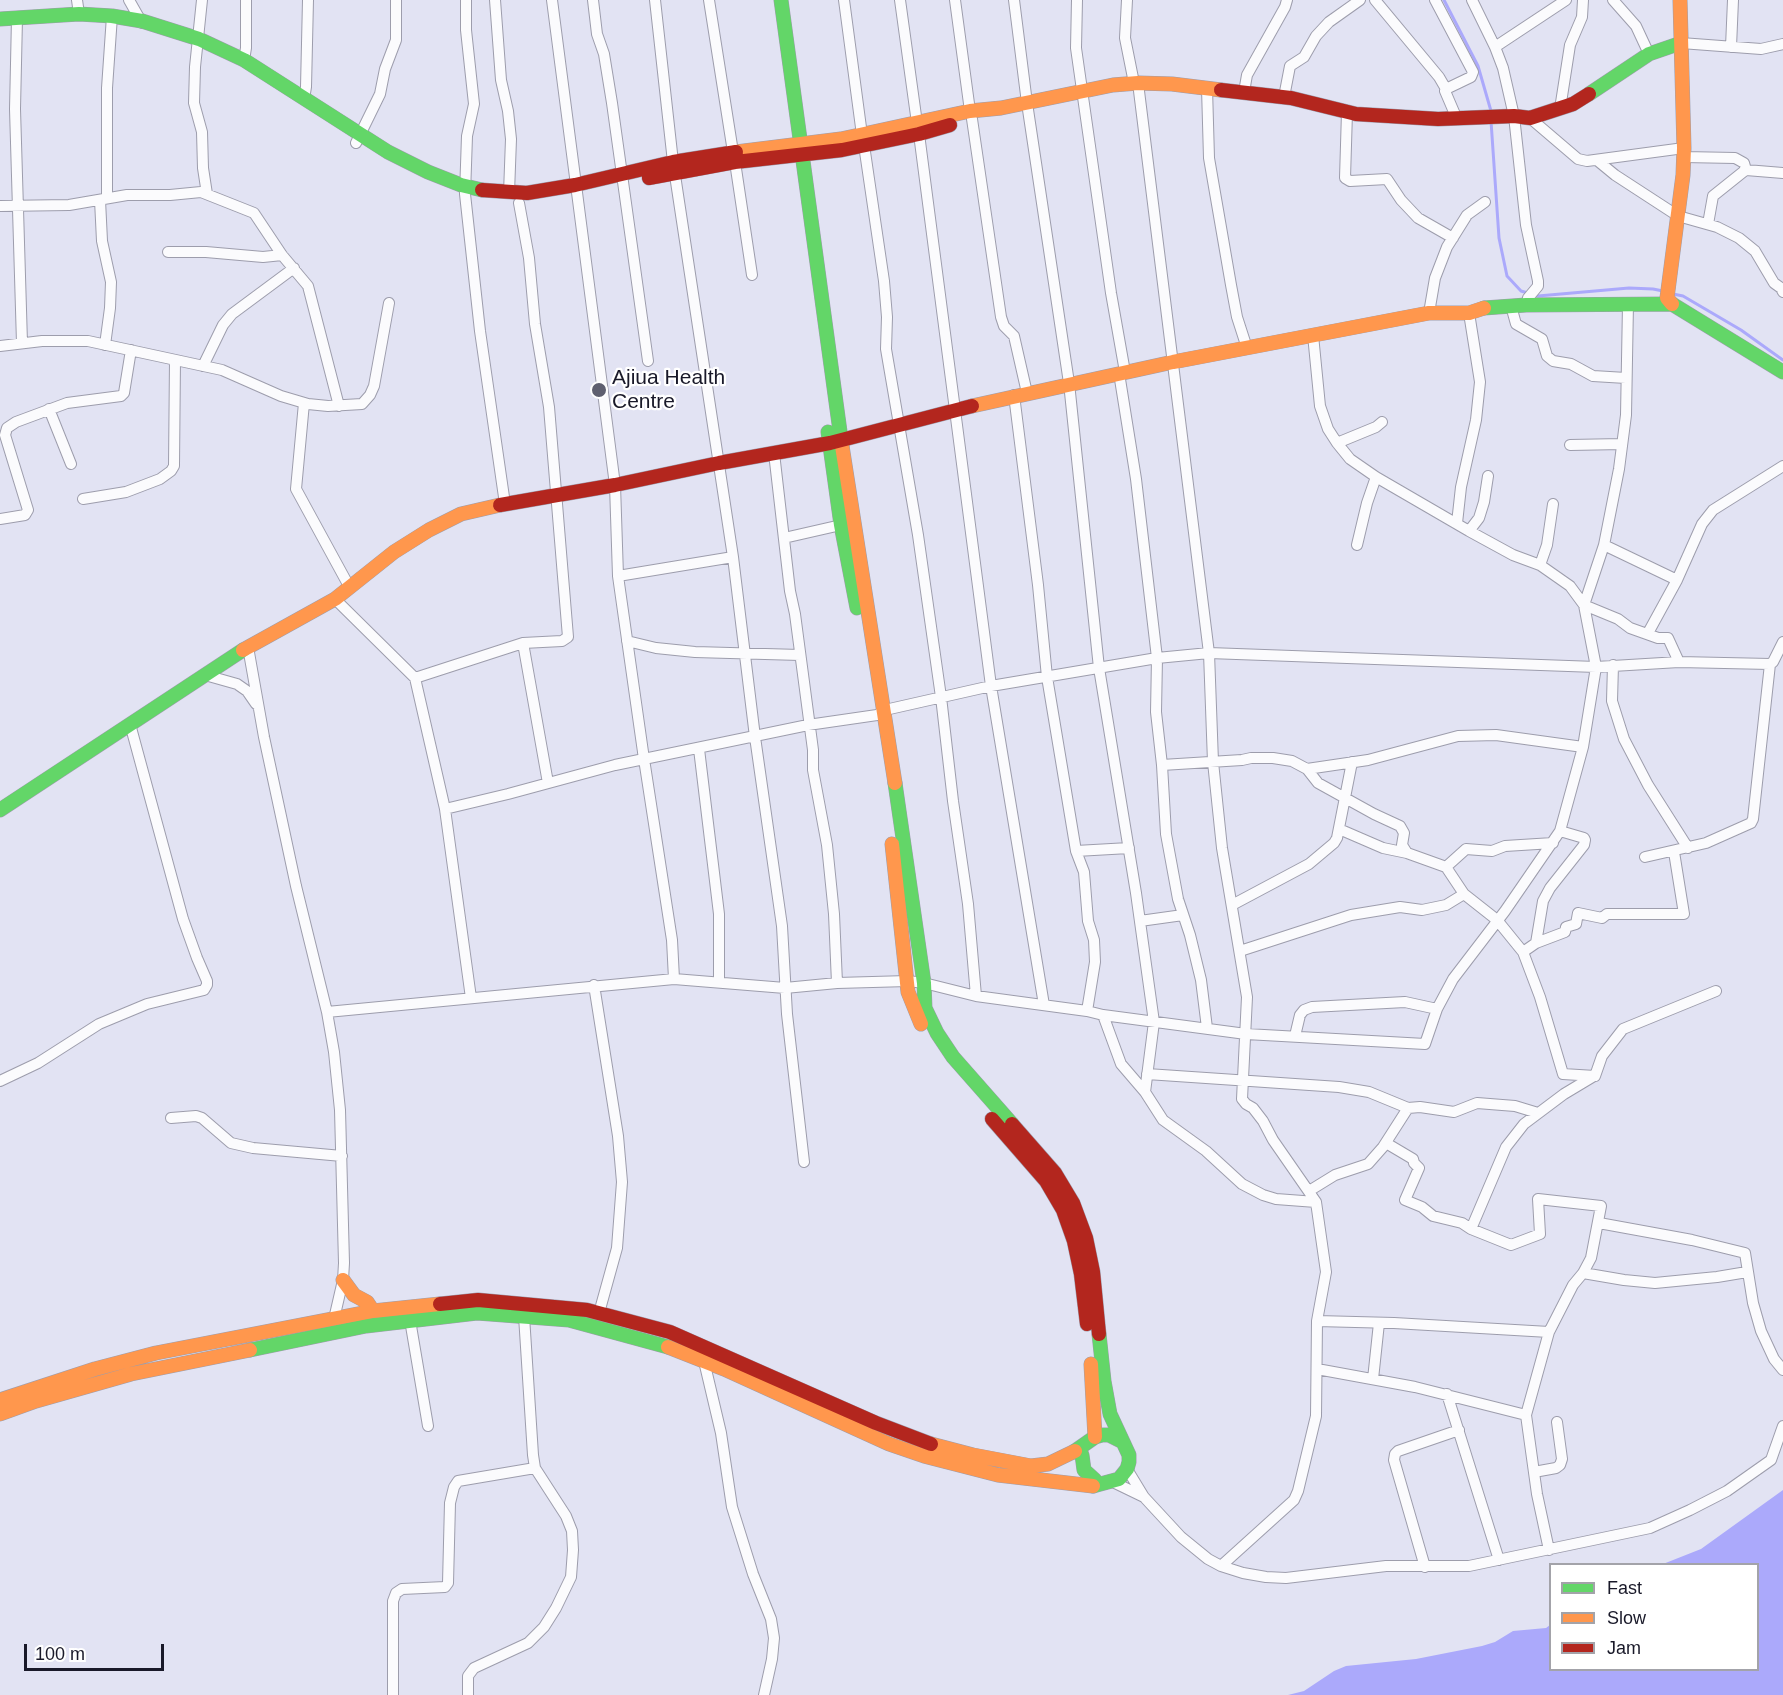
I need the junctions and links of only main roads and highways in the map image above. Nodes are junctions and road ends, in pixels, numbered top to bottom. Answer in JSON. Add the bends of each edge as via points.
{"nodes":[{"id":1,"x":770,"y":0,"type":"edge"},
{"id":2,"x":781,"y":0,"type":"edge"},
{"id":3,"x":1680,"y":0,"type":"edge"},
{"id":4,"x":0,"y":19,"type":"edge"},
{"id":5,"x":112,"y":19,"type":"junction"},
{"id":6,"x":17,"y":21,"type":"junction"},
{"id":7,"x":0,"y":25,"type":"edge"},
{"id":8,"x":199,"y":42,"type":"junction"},
{"id":9,"x":1681,"y":43,"type":"junction"},
{"id":10,"x":358,"y":140,"type":"junction"},
{"id":11,"x":796,"y":149,"type":"junction"},
{"id":12,"x":1670,"y":301,"type":"junction"},
{"id":13,"x":1783,"y":372,"type":"edge"},
{"id":14,"x":835,"y":442,"type":"junction"},
{"id":15,"x":881,"y":712,"type":"junction"},
{"id":16,"x":0,"y":810,"type":"edge"},
{"id":17,"x":344,"y":1280,"type":"road end"},
{"id":18,"x":373,"y":1311,"type":"junction"},
{"id":19,"x":0,"y":1400,"type":"edge"},
{"id":20,"x":0,"y":1414,"type":"edge"},
{"id":21,"x":1095,"y":1437,"type":"junction"},
{"id":22,"x":1123,"y":1442,"type":"junction"},
{"id":23,"x":1075,"y":1451,"type":"junction"},
{"id":24,"x":1093,"y":1486,"type":"junction"}],
"edges":[{"from":1,"to":11,"type":"main road"},
{"from":2,"to":11,"type":"main road"},
{"from":3,"to":9,"type":"main road"},
{"from":4,"to":6,"type":"main road"},
{"from":5,"to":6,"type":"main road"},
{"from":5,"to":6,"type":"main road","via":[[79,14]]},
{"from":5,"to":8,"type":"main road"},
{"from":6,"to":7,"type":"main road"},
{"from":8,"to":10,"type":"main road"},
{"from":8,"to":10,"type":"main road","via":[[244,60]]},
{"from":9,"to":11,"type":"main road","via":[[1649,54],[1560,110],[1530,118],[1395,117],[1347,112],[1284,97],[1136,83],[1001,108],[863,140]]},
{"from":9,"to":12,"type":"main road","via":[[1684,153]]},
{"from":10,"to":11,"type":"main road","via":[[465,190],[514,198],[527,193],[576,190],[673,167]]},
{"from":11,"to":14,"type":"main road"},
{"from":12,"to":13,"type":"main road"},
{"from":12,"to":14,"type":"main road","via":[[1527,302],[1468,313],[1429,314],[1069,383]]},
{"from":14,"to":15,"type":"main road"},
{"from":14,"to":15,"type":"main road","via":[[841,525]]},
{"from":14,"to":16,"type":"main road","via":[[461,514],[394,552],[335,598],[248,647]]},
{"from":15,"to":21,"type":"main road","via":[[908,992],[944,1062],[1046,1181],[1063,1210],[1081,1274]]},
{"from":15,"to":22,"type":"main road","via":[[925,1008],[937,1033],[960,1064],[1055,1173],[1073,1203],[1093,1272],[1110,1414]]},
{"from":17,"to":18,"type":"main road"},
{"from":18,"to":19,"type":"main road","via":[[156,1353]]},
{"from":18,"to":23,"type":"main road","via":[[478,1300],[599,1313],[670,1332],[928,1443],[1031,1466],[1048,1464]]},
{"from":20,"to":24,"type":"main road","via":[[131,1374],[366,1326],[477,1313],[524,1316],[569,1320],[662,1345],[924,1456],[999,1475]]},
{"from":21,"to":22,"type":"main road","via":[[1109,1435]]},
{"from":21,"to":23,"type":"main road"},
{"from":22,"to":24,"type":"main road","via":[[1129,1455],[1124,1474],[1113,1482]]},
{"from":23,"to":24,"type":"main road","via":[[1082,1455],[1084,1470],[1095,1480]]}]}
